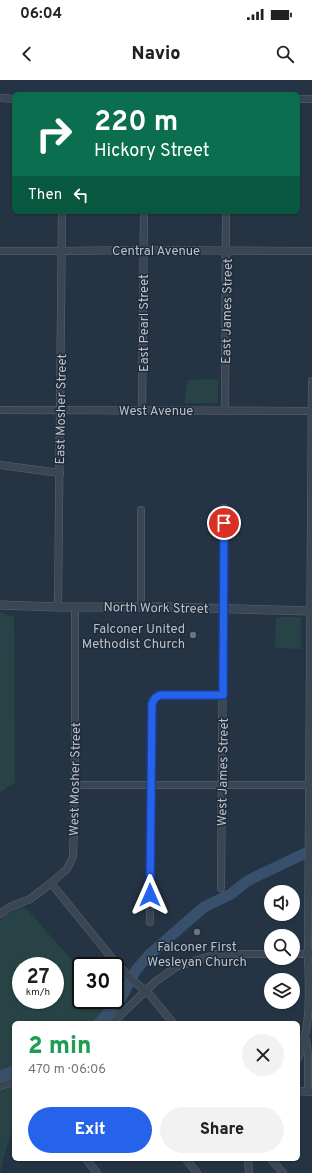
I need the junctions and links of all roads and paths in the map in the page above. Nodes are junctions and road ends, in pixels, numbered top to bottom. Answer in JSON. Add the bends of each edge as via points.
{"nodes":[{"id":1,"x":0,"y":98,"type":"edge"},
{"id":2,"x":12,"y":99,"type":"edge"},
{"id":3,"x":300,"y":99,"type":"edge"},
{"id":4,"x":312,"y":99,"type":"edge"},
{"id":5,"x":62,"y":214,"type":"edge"},
{"id":6,"x":144,"y":214,"type":"edge"},
{"id":7,"x":226,"y":214,"type":"edge"},
{"id":8,"x":144,"y":250,"type":"junction"},
{"id":9,"x":226,"y":250,"type":"junction"},
{"id":10,"x":0,"y":251,"type":"edge"},
{"id":11,"x":62,"y":251,"type":"junction"},
{"id":12,"x":312,"y":251,"type":"edge"},
{"id":13,"x":312,"y":381,"type":"edge"},
{"id":14,"x":0,"y":410,"type":"edge"},
{"id":15,"x":60,"y":410,"type":"junction"},
{"id":16,"x":142,"y":410,"type":"junction"},
{"id":17,"x":224,"y":411,"type":"junction"},
{"id":18,"x":312,"y":411,"type":"edge"},
{"id":19,"x":0,"y":465,"type":"edge"},
{"id":20,"x":60,"y":473,"type":"junction"},
{"id":21,"x":312,"y":483,"type":"edge"},
{"id":22,"x":224,"y":508,"type":"dead end"},
{"id":23,"x":141,"y":510,"type":"dead end"},
{"id":24,"x":0,"y":605,"type":"edge"},
{"id":25,"x":58,"y":607,"type":"junction"},
{"id":26,"x":75,"y":607,"type":"junction"},
{"id":27,"x":141,"y":607,"type":"junction"},
{"id":28,"x":223,"y":608,"type":"junction"},
{"id":29,"x":311,"y":611,"type":"edge"},
{"id":30,"x":223,"y":695,"type":"junction"},
{"id":31,"x":74,"y":785,"type":"junction"},
{"id":32,"x":151,"y":785,"type":"junction"},
{"id":33,"x":222,"y":785,"type":"junction"},
{"id":34,"x":311,"y":785,"type":"edge"},
{"id":35,"x":51,"y":883,"type":"junction"},
{"id":36,"x":221,"y":888,"type":"dead end"},
{"id":37,"x":0,"y":914,"type":"edge"},
{"id":38,"x":150,"y":922,"type":"dead end"},
{"id":39,"x":264,"y":954,"type":"edge"},
{"id":40,"x":310,"y":954,"type":"edge"},
{"id":41,"x":145,"y":991,"type":"junction"},
{"id":42,"x":114,"y":1021,"type":"edge"},
{"id":43,"x":171,"y":1021,"type":"edge"},
{"id":44,"x":306,"y":1038,"type":"junction"},
{"id":45,"x":300,"y":1053,"type":"edge"},
{"id":46,"x":12,"y":1083,"type":"edge"},
{"id":47,"x":0,"y":1086,"type":"edge"},
{"id":48,"x":300,"y":1091,"type":"edge"},
{"id":49,"x":310,"y":1092,"type":"edge"},
{"id":50,"x":88,"y":1161,"type":"edge"},
{"id":51,"x":188,"y":1161,"type":"edge"},
{"id":52,"x":248,"y":1161,"type":"edge"},
{"id":53,"x":273,"y":1161,"type":"edge"},
{"id":54,"x":97,"y":1173,"type":"edge"},
{"id":55,"x":197,"y":1173,"type":"edge"},
{"id":56,"x":249,"y":1173,"type":"edge"},
{"id":57,"x":283,"y":1173,"type":"edge"}],
"edges":[{"from":1,"to":2,"type":"street"},
{"from":3,"to":4,"type":"street"},
{"from":5,"to":11,"type":"street","name":"East Mosher Street"},
{"from":6,"to":8,"type":"street","name":"East Pearl Street"},
{"from":7,"to":9,"type":"street","name":"East James Street"},
{"from":8,"to":9,"type":"street","name":"Central Avenue"},
{"from":8,"to":11,"type":"street","name":"Central Avenue"},
{"from":8,"to":16,"type":"street","name":"East Pearl Street"},
{"from":9,"to":12,"type":"street","name":"Central Avenue"},
{"from":9,"to":17,"type":"street","name":"East James Street"},
{"from":10,"to":11,"type":"street","name":"Central Avenue"},
{"from":11,"to":15,"type":"street","name":"East Mosher Street"},
{"from":13,"to":18,"type":"street"},
{"from":14,"to":15,"type":"street","name":"West Avenue"},
{"from":15,"to":16,"type":"street","name":"West Avenue"},
{"from":15,"to":20,"type":"street","name":"East Mosher Street"},
{"from":16,"to":17,"type":"street","name":"West Avenue"},
{"from":17,"to":18,"type":"street","name":"West Avenue"},
{"from":18,"to":21,"type":"street"},
{"from":19,"to":20,"type":"street"},
{"from":20,"to":25,"type":"street","name":"East Mosher Street"},
{"from":21,"to":29,"type":"street"},
{"from":22,"to":28,"type":"street"},
{"from":23,"to":27,"type":"street"},
{"from":24,"to":25,"type":"street","name":"North Work Street"},
{"from":25,"to":26,"type":"street","name":"North Work Street"},
{"from":26,"to":27,"type":"street","name":"North Work Street"},
{"from":26,"to":31,"type":"street","name":"West Mosher Street"},
{"from":27,"to":28,"type":"street","name":"North Work Street"},
{"from":28,"to":29,"type":"street","name":"North Work Street"},
{"from":28,"to":30,"type":"street","name":"West James Street"},
{"from":29,"to":34,"type":"street"},
{"from":30,"to":32,"type":"street","via":[[160,695],[155,698],[152,704]]},
{"from":30,"to":33,"type":"street","name":"West James Street"},
{"from":31,"to":32,"type":"street"},
{"from":31,"to":35,"type":"street","name":"West Mosher Street","via":[[73,857],[67,868]]},
{"from":32,"to":33,"type":"street"},
{"from":32,"to":38,"type":"street"},
{"from":33,"to":34,"type":"street"},
{"from":33,"to":36,"type":"street","name":"West James Street"},
{"from":34,"to":40,"type":"street"},
{"from":35,"to":37,"type":"street","name":"West Mosher Street","via":[[30,899]]},
{"from":35,"to":41,"type":"street","via":[[128,976]]},
{"from":39,"to":41,"type":"street","via":[[217,954],[185,963],[166,973]]},
{"from":40,"to":44,"type":"street","via":[[310,998]]},
{"from":41,"to":42,"type":"street"},
{"from":41,"to":43,"type":"street"},
{"from":44,"to":45,"type":"street"},
{"from":44,"to":49,"type":"street"},
{"from":46,"to":47,"type":"street"},
{"from":48,"to":49,"type":"street"},
{"from":50,"to":54,"type":"street"},
{"from":51,"to":55,"type":"street"},
{"from":52,"to":56,"type":"street"},
{"from":53,"to":57,"type":"street"}]}
